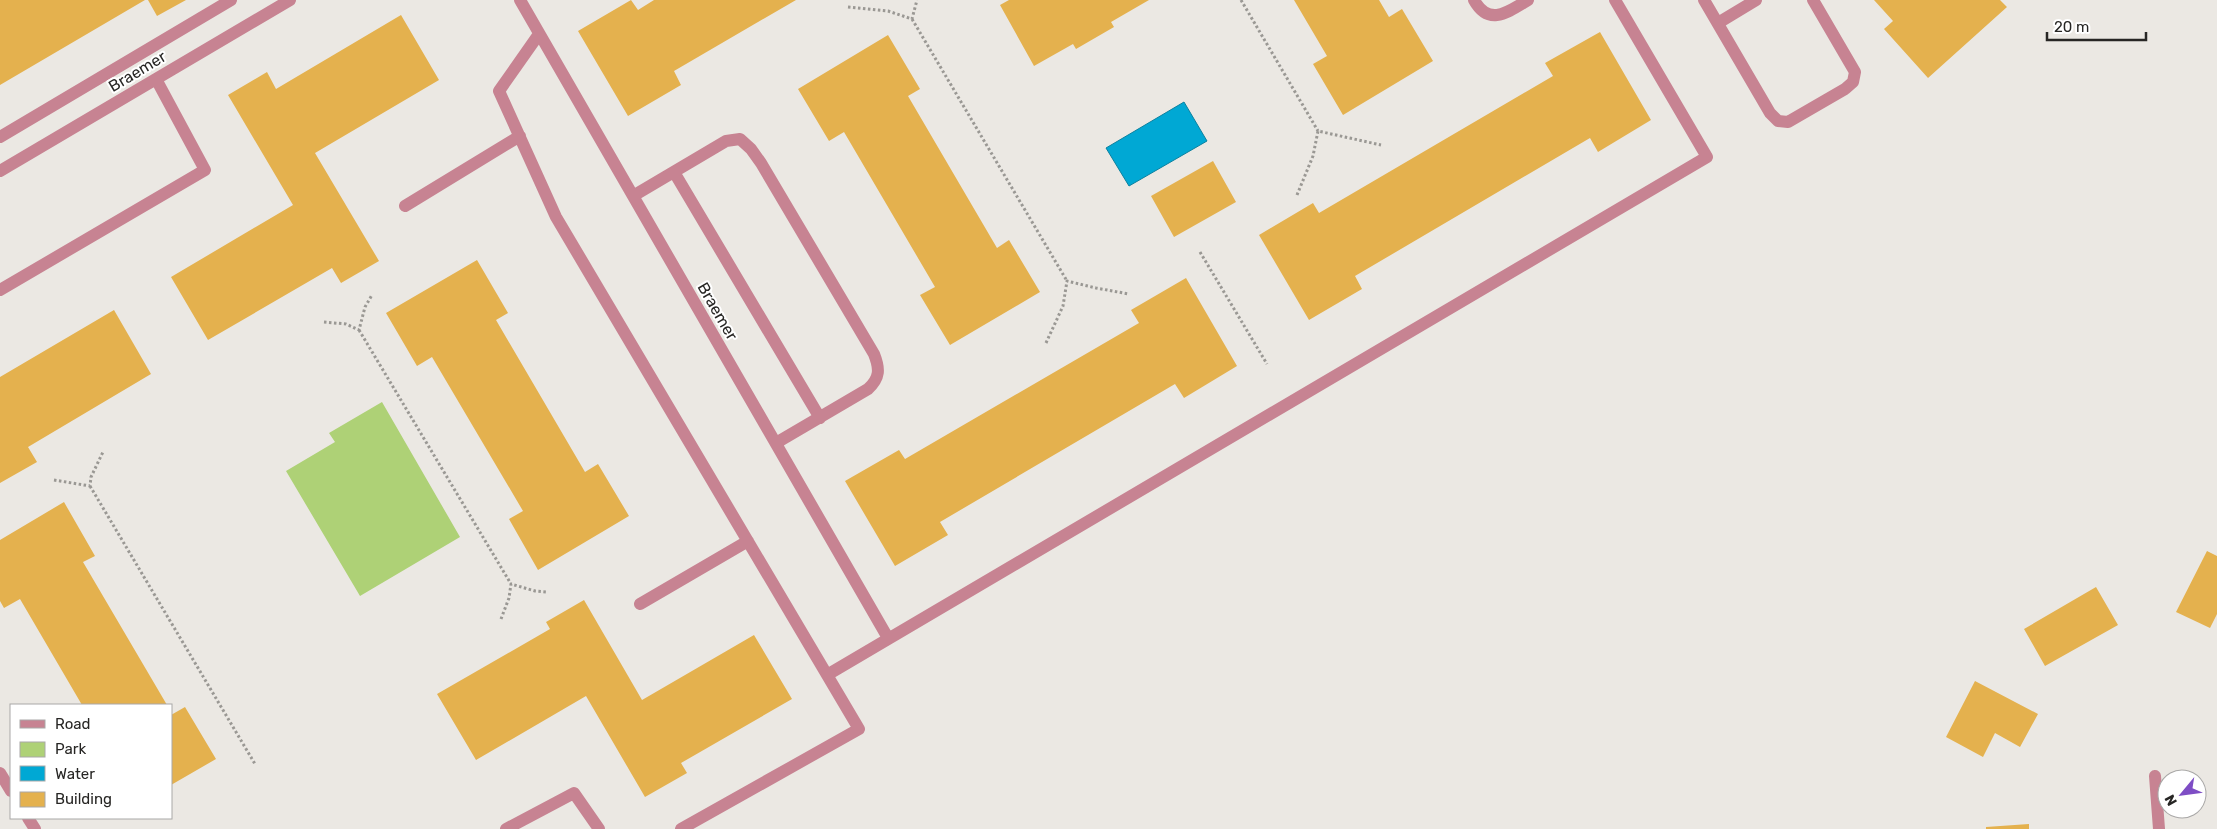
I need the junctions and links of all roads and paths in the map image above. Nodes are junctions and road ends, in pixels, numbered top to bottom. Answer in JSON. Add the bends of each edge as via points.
{"nodes":[{"id":1,"x":231,"y":0,"type":"edge"},
{"id":2,"x":290,"y":0,"type":"edge"},
{"id":3,"x":520,"y":0,"type":"edge"},
{"id":4,"x":917,"y":0,"type":"edge"},
{"id":5,"x":1241,"y":0,"type":"edge"},
{"id":6,"x":1474,"y":0,"type":"edge"},
{"id":7,"x":1528,"y":0,"type":"edge"},
{"id":8,"x":1615,"y":0,"type":"edge"},
{"id":9,"x":1704,"y":0,"type":"edge"},
{"id":10,"x":1756,"y":0,"type":"edge"},
{"id":11,"x":1813,"y":0,"type":"edge"},
{"id":12,"x":848,"y":7,"type":"dead end"},
{"id":13,"x":912,"y":19,"type":"junction"},
{"id":14,"x":1718,"y":23,"type":"junction"},
{"id":15,"x":539,"y":34,"type":"junction"},
{"id":16,"x":156,"y":79,"type":"junction"},
{"id":17,"x":1318,"y":131,"type":"junction"},
{"id":18,"x":520,"y":136,"type":"junction"},
{"id":19,"x":0,"y":137,"type":"edge"},
{"id":20,"x":1381,"y":145,"type":"dead end"},
{"id":21,"x":0,"y":171,"type":"edge"},
{"id":22,"x":674,"y":172,"type":"junction"},
{"id":23,"x":1297,"y":194,"type":"dead end"},
{"id":24,"x":633,"y":196,"type":"junction"},
{"id":25,"x":405,"y":206,"type":"dead end"},
{"id":26,"x":1200,"y":252,"type":"dead end"},
{"id":27,"x":1067,"y":281,"type":"junction"},
{"id":28,"x":0,"y":290,"type":"edge"},
{"id":29,"x":1129,"y":294,"type":"dead end"},
{"id":30,"x":372,"y":295,"type":"dead end"},
{"id":31,"x":324,"y":322,"type":"dead end"},
{"id":32,"x":359,"y":330,"type":"junction"},
{"id":33,"x":1046,"y":343,"type":"dead end"},
{"id":34,"x":1267,"y":364,"type":"dead end"},
{"id":35,"x":820,"y":418,"type":"junction"},
{"id":36,"x":776,"y":443,"type":"junction"},
{"id":37,"x":103,"y":452,"type":"dead end"},
{"id":38,"x":54,"y":480,"type":"dead end"},
{"id":39,"x":90,"y":486,"type":"junction"},
{"id":40,"x":748,"y":540,"type":"junction"},
{"id":41,"x":511,"y":584,"type":"junction"},
{"id":42,"x":546,"y":592,"type":"dead end"},
{"id":43,"x":640,"y":604,"type":"dead end"},
{"id":44,"x":501,"y":619,"type":"dead end"},
{"id":45,"x":888,"y":638,"type":"junction"},
{"id":46,"x":827,"y":675,"type":"junction"},
{"id":47,"x":255,"y":764,"type":"dead end"},
{"id":48,"x":0,"y":772,"type":"edge"},
{"id":49,"x":2155,"y":776,"type":"dead end"},
{"id":50,"x":10,"y":789,"type":"edge"},
{"id":51,"x":506,"y":829,"type":"edge"},
{"id":52,"x":599,"y":829,"type":"edge"},
{"id":53,"x":681,"y":829,"type":"edge"},
{"id":54,"x":2158,"y":829,"type":"edge"}],
"edges":[{"from":1,"to":19,"type":"street"},
{"from":2,"to":16,"type":"street","name":"Braemer"},
{"from":3,"to":15,"type":"street","name":"Braemer"},
{"from":4,"to":13,"type":"path"},
{"from":5,"to":17,"type":"path"},
{"from":6,"to":7,"type":"street","via":[[1483,12],[1495,16]]},
{"from":8,"to":45,"type":"street","via":[[1707,157]]},
{"from":9,"to":14,"type":"street"},
{"from":10,"to":14,"type":"street"},
{"from":11,"to":14,"type":"street","via":[[1855,72],[1853,82],[1788,122],[1778,121],[1770,113]]},
{"from":12,"to":13,"type":"path","via":[[888,11]]},
{"from":13,"to":27,"type":"path"},
{"from":15,"to":18,"type":"street","via":[[499,91]]},
{"from":15,"to":24,"type":"street","name":"Braemer"},
{"from":16,"to":21,"type":"street","name":"Braemer"},
{"from":16,"to":28,"type":"street","via":[[205,170]]},
{"from":17,"to":20,"type":"path"},
{"from":17,"to":23,"type":"path"},
{"from":18,"to":25,"type":"street"},
{"from":18,"to":40,"type":"street","via":[[556,217]]},
{"from":22,"to":24,"type":"street"},
{"from":22,"to":35,"type":"street"},
{"from":22,"to":35,"type":"street","via":[[726,140],[740,140],[761,163],[880,368],[876,381],[868,389]]},
{"from":24,"to":36,"type":"street","name":"Braemer"},
{"from":26,"to":34,"type":"path"},
{"from":27,"to":29,"type":"path"},
{"from":27,"to":33,"type":"path","via":[[1063,306]]},
{"from":30,"to":32,"type":"path"},
{"from":31,"to":32,"type":"path","via":[[346,324]]},
{"from":32,"to":41,"type":"path"},
{"from":35,"to":36,"type":"street"},
{"from":36,"to":45,"type":"street","name":"Braemer"},
{"from":37,"to":39,"type":"path","via":[[90,477]]},
{"from":38,"to":39,"type":"path"},
{"from":39,"to":47,"type":"path"},
{"from":40,"to":43,"type":"street"},
{"from":40,"to":46,"type":"street"},
{"from":41,"to":42,"type":"path"},
{"from":41,"to":44,"type":"path"},
{"from":45,"to":46,"type":"street"},
{"from":46,"to":53,"type":"street","via":[[859,729]]},
{"from":48,"to":50,"type":"street"},
{"from":49,"to":54,"type":"street"},
{"from":51,"to":52,"type":"street","via":[[574,793]]}]}
